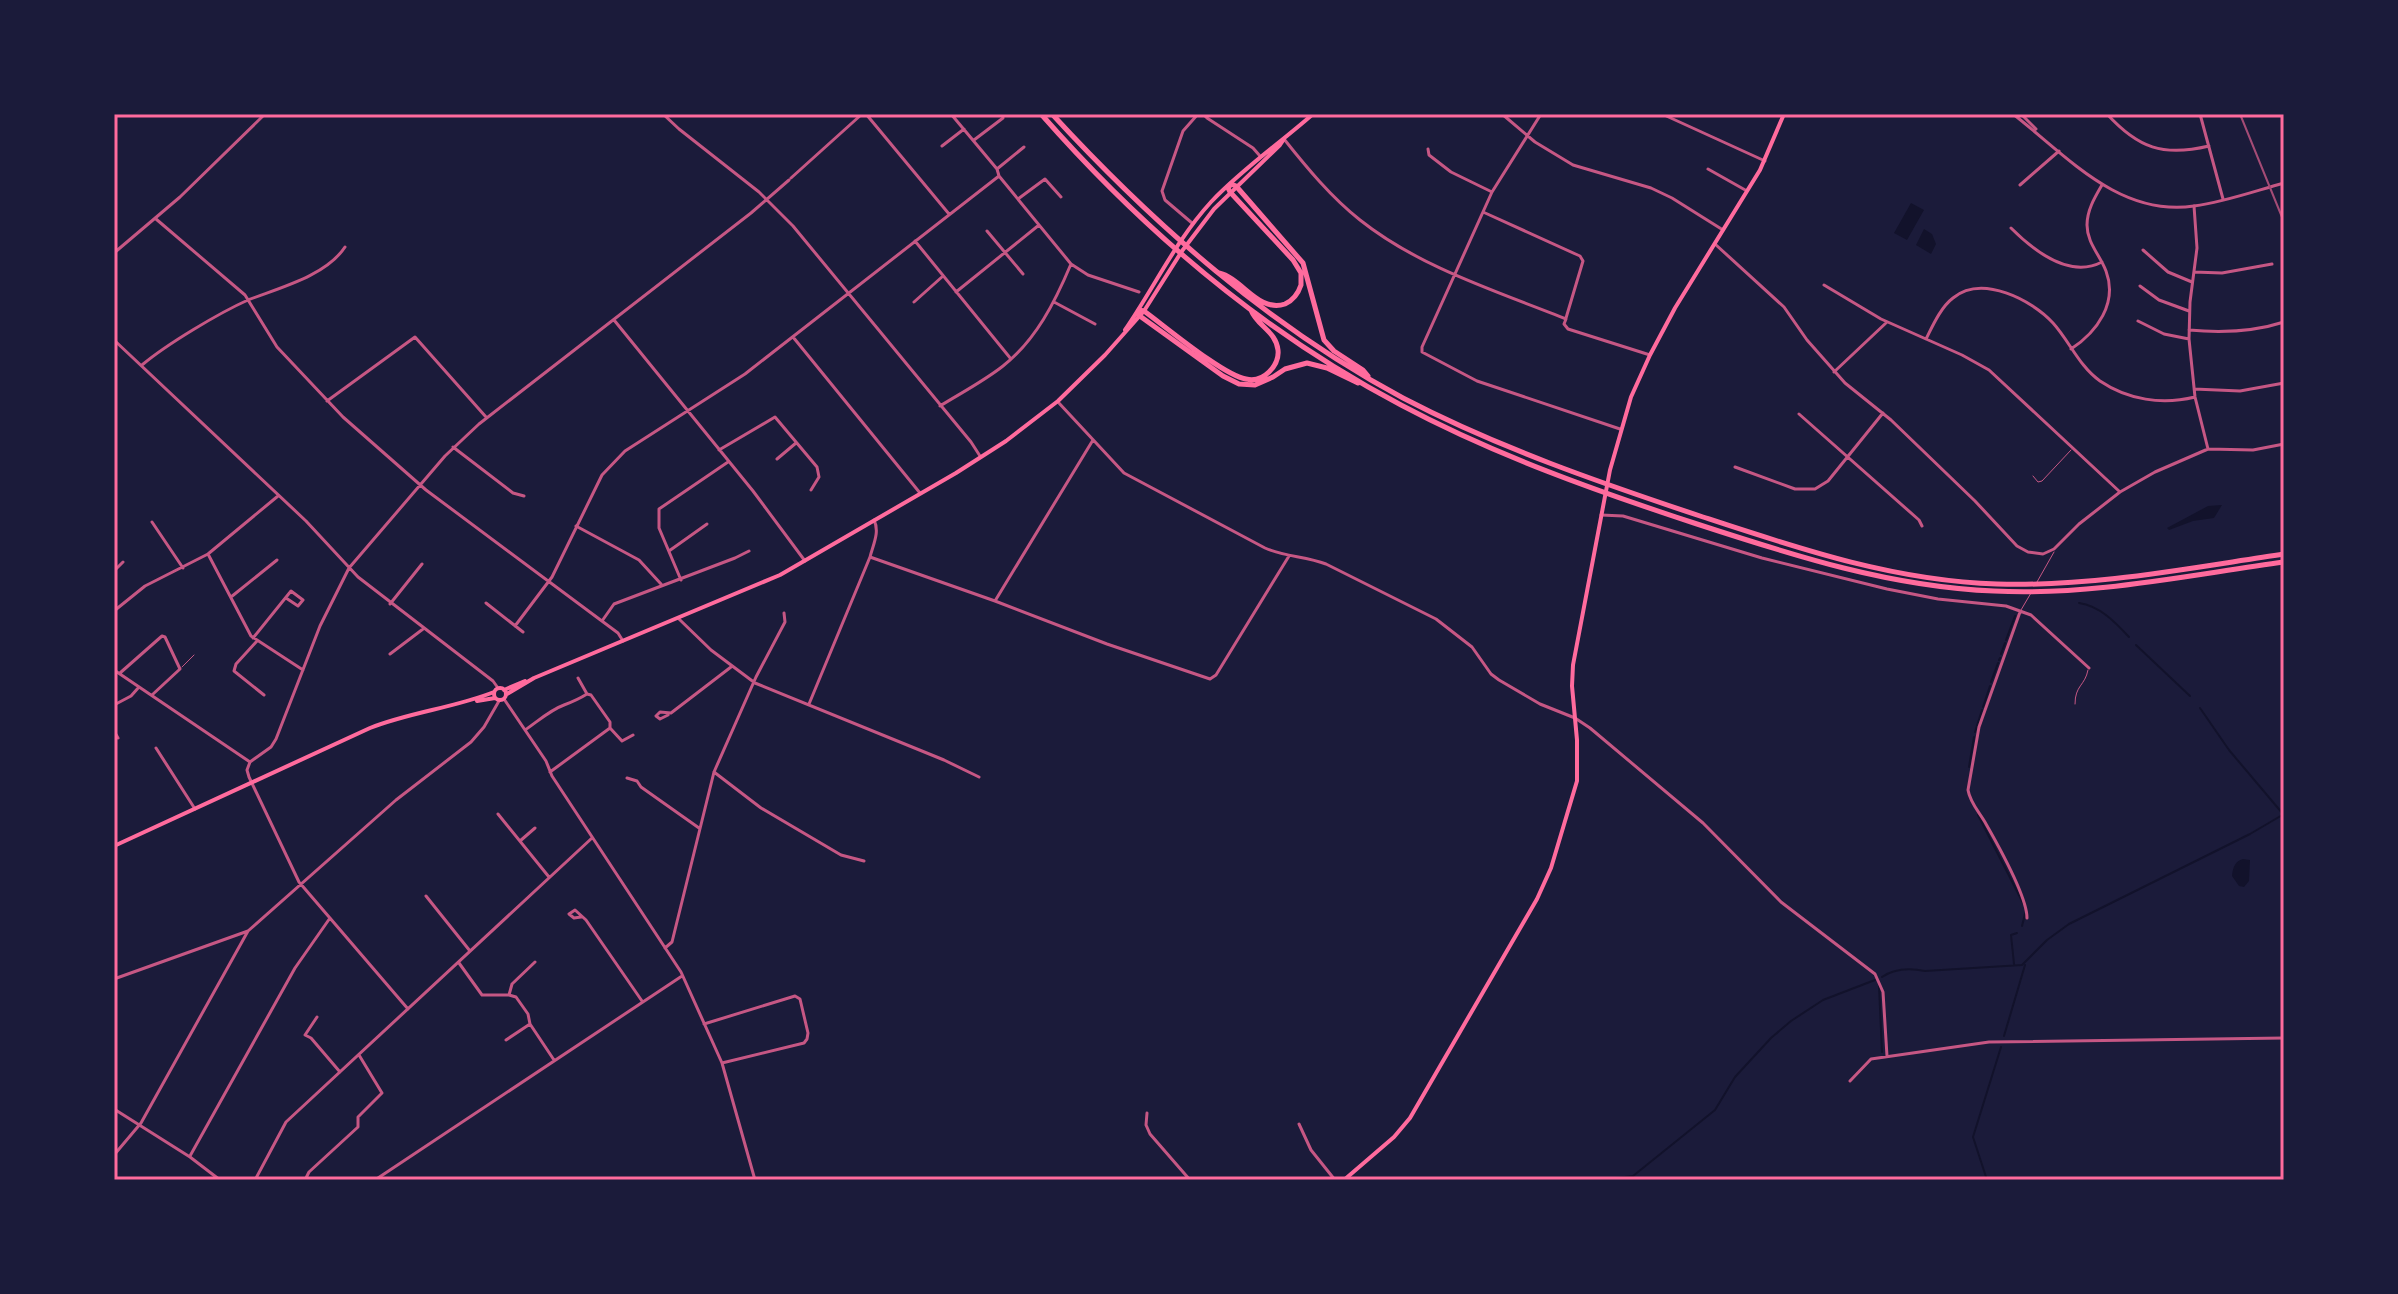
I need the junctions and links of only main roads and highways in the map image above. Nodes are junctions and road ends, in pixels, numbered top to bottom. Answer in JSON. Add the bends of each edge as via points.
{"nodes":[{"id":1,"x":1041,"y":114,"type":"edge"},
{"id":2,"x":1052,"y":114,"type":"edge"},
{"id":3,"x":1313,"y":114,"type":"edge"},
{"id":4,"x":1784,"y":114,"type":"edge"},
{"id":5,"x":1284,"y":139,"type":"junction"},
{"id":6,"x":1232,"y":185,"type":"junction"},
{"id":7,"x":1230,"y":192,"type":"junction"},
{"id":8,"x":1192,"y":232,"type":"junction"},
{"id":9,"x":1216,"y":272,"type":"junction"},
{"id":10,"x":1251,"y":309,"type":"junction"},
{"id":11,"x":1140,"y":313,"type":"junction"},
{"id":12,"x":1371,"y":380,"type":"junction"},
{"id":13,"x":1362,"y":384,"type":"junction"},
{"id":14,"x":2284,"y":554,"type":"edge"},
{"id":15,"x":2284,"y":562,"type":"edge"},
{"id":16,"x":114,"y":846,"type":"edge"},
{"id":17,"x":1344,"y":1180,"type":"edge"}],
"edges":[{"from":1,"to":10,"type":"highway","via":[[1142,218]]},
{"from":2,"to":9,"type":"highway","via":[[1132,197]]},
{"from":3,"to":5,"type":"main road"},
{"from":4,"to":17,"type":"main road","via":[[1765,161],[1650,355],[1620,429],[1573,665],[1575,791],[1551,868],[1410,1118]]},
{"from":5,"to":6,"type":"main road"},
{"from":5,"to":6,"type":"main road"},
{"from":6,"to":7,"type":"highway"},
{"from":6,"to":8,"type":"main road"},
{"from":6,"to":12,"type":"highway","via":[[1303,263],[1324,340]]},
{"from":7,"to":8,"type":"main road"},
{"from":7,"to":9,"type":"highway","via":[[1293,260],[1301,285],[1293,300],[1272,305]]},
{"from":8,"to":11,"type":"main road"},
{"from":9,"to":12,"type":"highway"},
{"from":10,"to":11,"type":"highway","via":[[1276,340],[1278,355],[1273,369],[1253,380],[1232,374]]},
{"from":10,"to":13,"type":"highway"},
{"from":11,"to":13,"type":"highway","via":[[1239,384],[1263,382],[1307,363]]},
{"from":11,"to":16,"type":"main road","via":[[1058,401],[981,458],[805,561],[500,695],[382,723]]},
{"from":12,"to":14,"type":"highway","via":[[1542,460],[1858,565],[1964,582],[2036,584]]},
{"from":13,"to":15,"type":"highway","via":[[1539,468],[1643,506],[1794,555],[1921,585],[2032,592]]}]}
